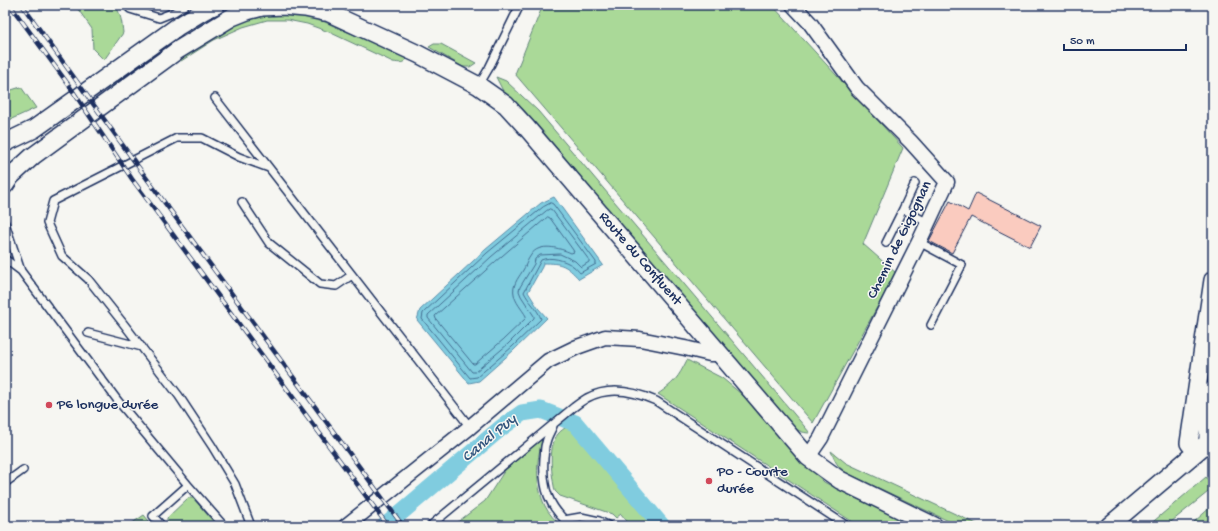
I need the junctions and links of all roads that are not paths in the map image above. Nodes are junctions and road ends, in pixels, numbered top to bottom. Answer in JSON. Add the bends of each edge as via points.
{"nodes":[{"id":1,"x":127,"y":5,"type":"edge"},
{"id":2,"x":184,"y":5,"type":"edge"},
{"id":3,"x":216,"y":5,"type":"edge"},
{"id":4,"x":312,"y":5,"type":"edge"},
{"id":5,"x":520,"y":5,"type":"edge"},
{"id":6,"x":793,"y":5,"type":"edge"},
{"id":7,"x":328,"y":12,"type":"junction"},
{"id":8,"x":479,"y":86,"type":"junction"},
{"id":9,"x":215,"y":98,"type":"dead end"},
{"id":10,"x":5,"y":143,"type":"edge"},
{"id":11,"x":269,"y":168,"type":"junction"},
{"id":12,"x":915,"y":183,"type":"dead end"},
{"id":13,"x":5,"y":185,"type":"edge"},
{"id":14,"x":242,"y":202,"type":"dead end"},
{"id":15,"x":903,"y":209,"type":"junction"},
{"id":16,"x":5,"y":223,"type":"edge"},
{"id":17,"x":928,"y":223,"type":"junction"},
{"id":18,"x":919,"y":242,"type":"junction"},
{"id":19,"x":886,"y":243,"type":"dead end"},
{"id":20,"x":5,"y":259,"type":"edge"},
{"id":21,"x":21,"y":271,"type":"junction"},
{"id":22,"x":352,"y":275,"type":"junction"},
{"id":23,"x":1213,"y":280,"type":"edge"},
{"id":24,"x":931,"y":325,"type":"dead end"},
{"id":25,"x":88,"y":333,"type":"dead end"},
{"id":26,"x":142,"y":348,"type":"junction"},
{"id":27,"x":721,"y":354,"type":"junction"},
{"id":28,"x":1212,"y":398,"type":"edge"},
{"id":29,"x":554,"y":422,"type":"junction"},
{"id":30,"x":470,"y":427,"type":"junction"},
{"id":31,"x":1208,"y":445,"type":"edge"},
{"id":32,"x":808,"y":456,"type":"junction"},
{"id":33,"x":23,"y":470,"type":"dead end"},
{"id":34,"x":5,"y":483,"type":"edge"},
{"id":35,"x":188,"y":485,"type":"junction"},
{"id":36,"x":564,"y":520,"type":"junction"},
{"id":37,"x":162,"y":526,"type":"edge"},
{"id":38,"x":224,"y":526,"type":"edge"},
{"id":39,"x":251,"y":526,"type":"edge"},
{"id":40,"x":346,"y":526,"type":"edge"},
{"id":41,"x":430,"y":526,"type":"edge"},
{"id":42,"x":572,"y":526,"type":"edge"},
{"id":43,"x":609,"y":526,"type":"edge"},
{"id":44,"x":847,"y":526,"type":"edge"},
{"id":45,"x":934,"y":526,"type":"edge"},
{"id":46,"x":1109,"y":526,"type":"edge"}],
"edges":[{"from":1,"to":2,"type":"lane","via":[[130,9],[160,18]]},
{"from":3,"to":10,"type":"street","via":[[171,32],[34,129]]},
{"from":4,"to":7,"type":"street"},
{"from":5,"to":8,"type":"lane"},
{"from":6,"to":17,"type":"street","name":"Chemin de Gigognan","via":[[810,23],[857,88],[947,182]]},
{"from":7,"to":8,"type":"street","name":"Route du Confluent"},
{"from":7,"to":13,"type":"street","via":[[283,6],[262,7],[232,17],[178,50],[33,156]]},
{"from":8,"to":27,"type":"street","name":"Route du Confluent","via":[[506,105],[527,128]]},
{"from":9,"to":11,"type":"lane"},
{"from":11,"to":22,"type":"lane"},
{"from":11,"to":26,"type":"lane","via":[[239,157],[202,138],[177,138],[53,201],[47,223],[62,256],[88,279]]},
{"from":12,"to":15,"type":"lane"},
{"from":14,"to":22,"type":"lane","via":[[268,243],[320,284],[336,286]]},
{"from":15,"to":17,"type":"lane"},
{"from":15,"to":19,"type":"lane"},
{"from":16,"to":21,"type":"lane"},
{"from":17,"to":18,"type":"street","name":"Chemin de Gigognan"},
{"from":18,"to":24,"type":"lane","via":[[962,265]]},
{"from":18,"to":32,"type":"street","name":"Chemin de Gigognan","via":[[822,438]]},
{"from":20,"to":21,"type":"lane"},
{"from":21,"to":35,"type":"lane","via":[[105,385]]},
{"from":22,"to":30,"type":"lane"},
{"from":23,"to":31,"type":"street","via":[[1189,443]]},
{"from":25,"to":26,"type":"lane"},
{"from":26,"to":39,"type":"lane","via":[[179,396],[212,446],[235,484]]},
{"from":27,"to":30,"type":"street","via":[[705,354],[640,339],[605,337],[548,361]]},
{"from":27,"to":32,"type":"street","name":"Route du Confluent"},
{"from":28,"to":31,"type":"street"},
{"from":29,"to":36,"type":"lane","via":[[545,443],[543,470],[546,493]]},
{"from":29,"to":41,"type":"lane"},
{"from":29,"to":44,"type":"lane","via":[[599,393],[627,391],[642,394]]},
{"from":30,"to":40,"type":"street"},
{"from":31,"to":46,"type":"street"},
{"from":32,"to":45,"type":"street","name":"Route du Confluent","via":[[840,480]]},
{"from":33,"to":34,"type":"lane"},
{"from":35,"to":37,"type":"lane","via":[[153,516]]},
{"from":35,"to":38,"type":"lane"},
{"from":36,"to":42,"type":"lane"},
{"from":36,"to":43,"type":"lane","via":[[581,517]]}]}
